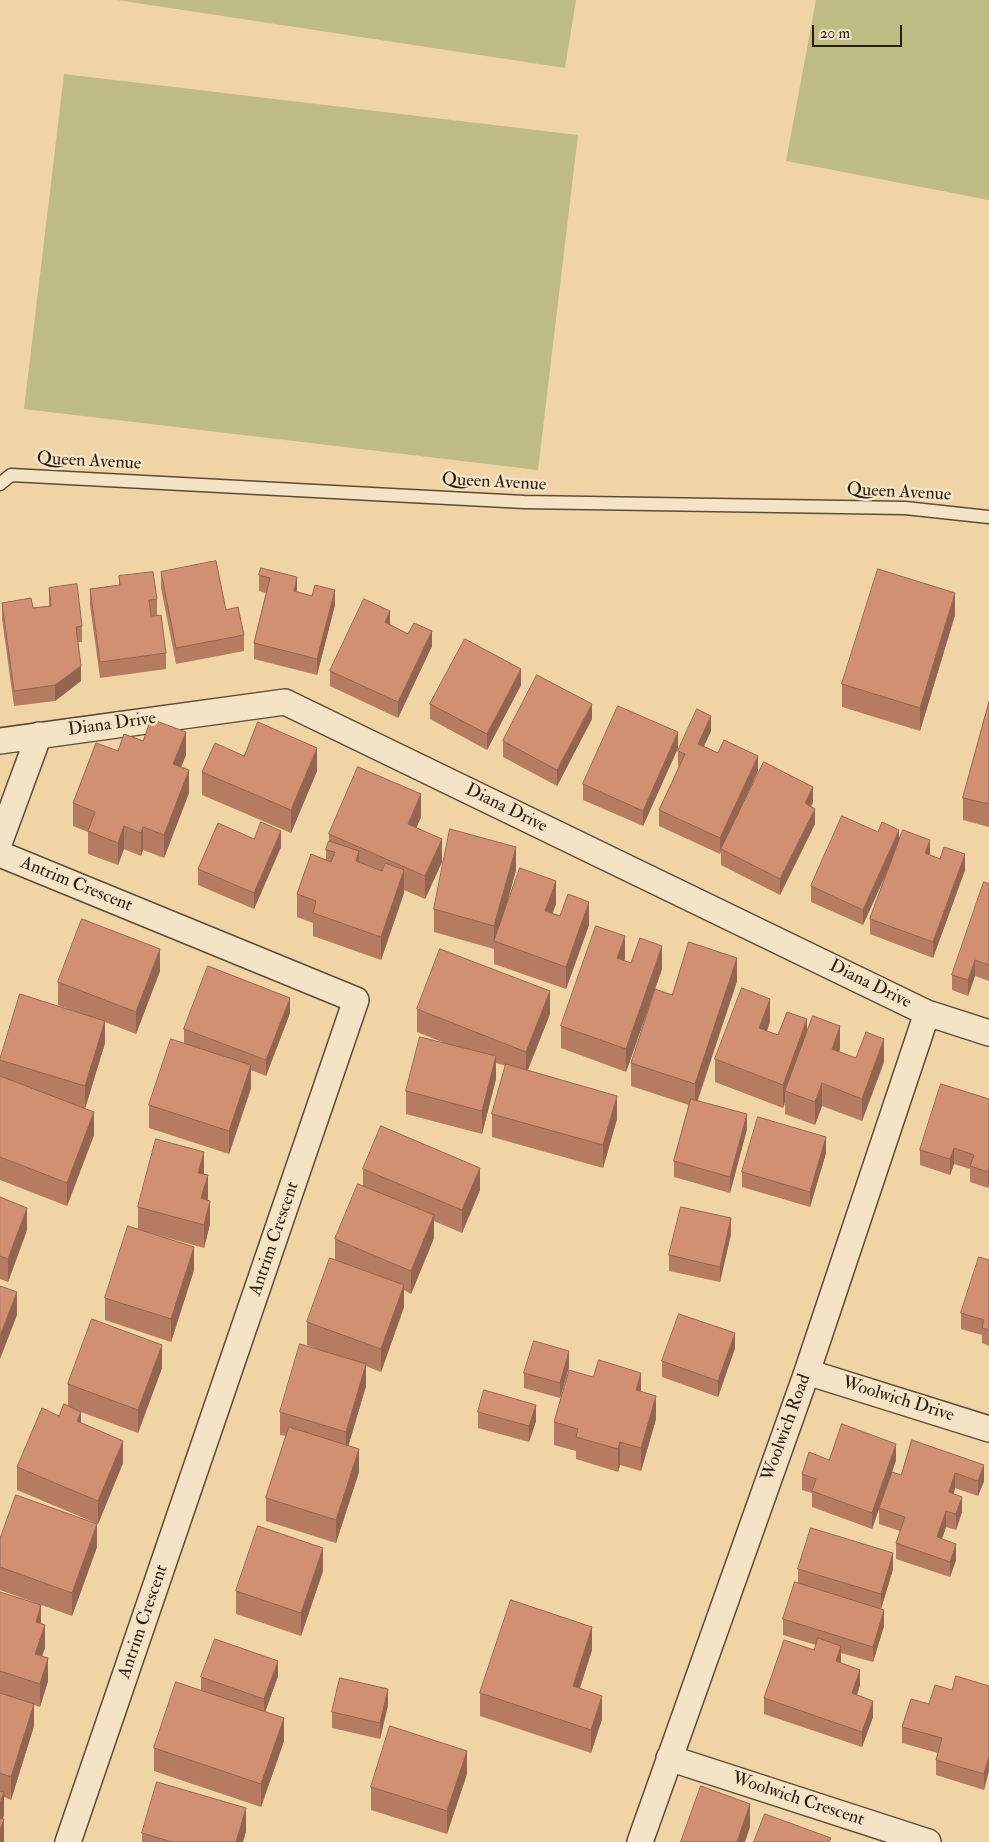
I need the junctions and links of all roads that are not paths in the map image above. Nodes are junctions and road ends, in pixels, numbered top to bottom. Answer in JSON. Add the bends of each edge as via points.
{"nodes":[{"id":1,"x":5,"y":475,"type":"edge"},
{"id":2,"x":0,"y":484,"type":"edge"},
{"id":3,"x":989,"y":517,"type":"edge"},
{"id":4,"x":39,"y":735,"type":"junction"},
{"id":5,"x":0,"y":741,"type":"edge"},
{"id":6,"x":0,"y":841,"type":"edge"},
{"id":7,"x":0,"y":854,"type":"edge"},
{"id":8,"x":927,"y":1013,"type":"junction"},
{"id":9,"x":989,"y":1033,"type":"edge"},
{"id":10,"x":807,"y":1372,"type":"junction"},
{"id":11,"x":989,"y":1429,"type":"edge"},
{"id":12,"x":669,"y":1758,"type":"junction"},
{"id":13,"x":68,"y":1842,"type":"edge"},
{"id":14,"x":640,"y":1842,"type":"edge"},
{"id":15,"x":928,"y":1842,"type":"edge"}],
"edges":[{"from":1,"to":2,"type":"lane","name":"Queen Avenue"},
{"from":1,"to":3,"type":"lane","name":"Queen Avenue","via":[[524,502],[905,508]]},
{"from":4,"to":5,"type":"street","name":"Diana Drive"},
{"from":4,"to":6,"type":"street"},
{"from":4,"to":8,"type":"street","name":"Diana Drive","via":[[285,702]]},
{"from":7,"to":13,"type":"street","name":"Antrim Crescent","via":[[356,1000]]},
{"from":8,"to":9,"type":"street","name":"Diana Drive"},
{"from":8,"to":10,"type":"street","name":"Woolwich Road"},
{"from":10,"to":11,"type":"street","name":"Woolwich Drive"},
{"from":10,"to":12,"type":"street","name":"Woolwich Road"},
{"from":12,"to":14,"type":"street","name":"Woolwich Road"},
{"from":12,"to":15,"type":"street","name":"Woolwich Crescent"}]}
